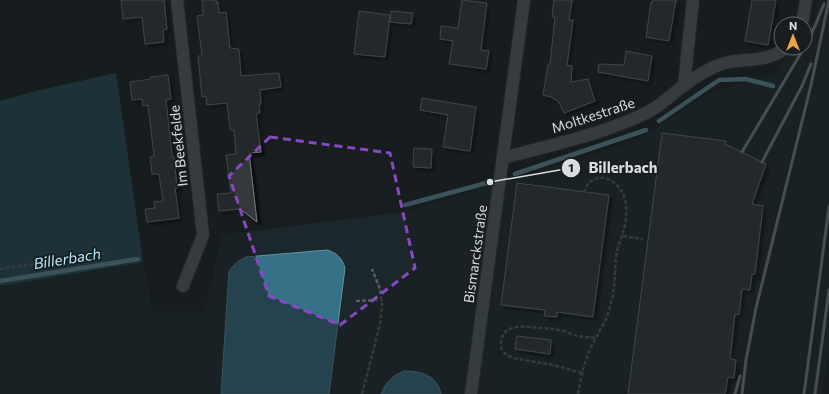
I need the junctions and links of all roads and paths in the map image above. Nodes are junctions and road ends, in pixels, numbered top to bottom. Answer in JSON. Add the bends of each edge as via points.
{"nodes":[{"id":1,"x":177,"y":0,"type":"edge"},
{"id":2,"x":524,"y":0,"type":"edge"},
{"id":3,"x":693,"y":0,"type":"edge"},
{"id":4,"x":806,"y":0,"type":"edge"},
{"id":5,"x":803,"y":16,"type":"edge"},
{"id":6,"x":773,"y":55,"type":"edge"},
{"id":7,"x":684,"y":85,"type":"junction"},
{"id":8,"x":503,"y":158,"type":"junction"},
{"id":9,"x":584,"y":192,"type":"dead end"},
{"id":10,"x":623,"y":236,"type":"junction"},
{"id":11,"x":643,"y":239,"type":"dead end"},
{"id":12,"x":107,"y":253,"type":"dead end"},
{"id":13,"x":0,"y":269,"type":"edge"},
{"id":14,"x":372,"y":269,"type":"dead end"},
{"id":15,"x":183,"y":286,"type":"dead end"},
{"id":16,"x":382,"y":300,"type":"junction"},
{"id":17,"x":356,"y":301,"type":"dead end"},
{"id":18,"x":596,"y":338,"type":"junction"},
{"id":19,"x":582,"y":373,"type":"junction"},
{"id":20,"x":362,"y":394,"type":"edge"},
{"id":21,"x":471,"y":394,"type":"edge"},
{"id":22,"x":578,"y":394,"type":"edge"}],
"edges":[{"from":1,"to":15,"type":"street","name":"Im Beekfelde","via":[[203,235]]},
{"from":2,"to":8,"type":"street","name":"Bismarckstraße"},
{"from":3,"to":7,"type":"street"},
{"from":4,"to":5,"type":"street"},
{"from":6,"to":7,"type":"street","name":"Moltkestraße","via":[[764,59],[728,62],[714,67]]},
{"from":7,"to":8,"type":"street","name":"Moltkestraße","via":[[650,112],[606,129]]},
{"from":8,"to":21,"type":"street","name":"Bismarckstraße"},
{"from":9,"to":10,"type":"path","via":[[588,183],[601,177],[616,183],[626,202]]},
{"from":10,"to":11,"type":"path"},
{"from":10,"to":18,"type":"path","via":[[617,251],[612,302]]},
{"from":12,"to":13,"type":"path"},
{"from":14,"to":16,"type":"path"},
{"from":16,"to":17,"type":"path"},
{"from":16,"to":20,"type":"path","via":[[380,324]]},
{"from":18,"to":19,"type":"path"},
{"from":18,"to":19,"type":"path","via":[[577,336],[561,330],[521,326],[511,328],[502,338],[502,350],[506,355]]},
{"from":19,"to":22,"type":"path"}]}
